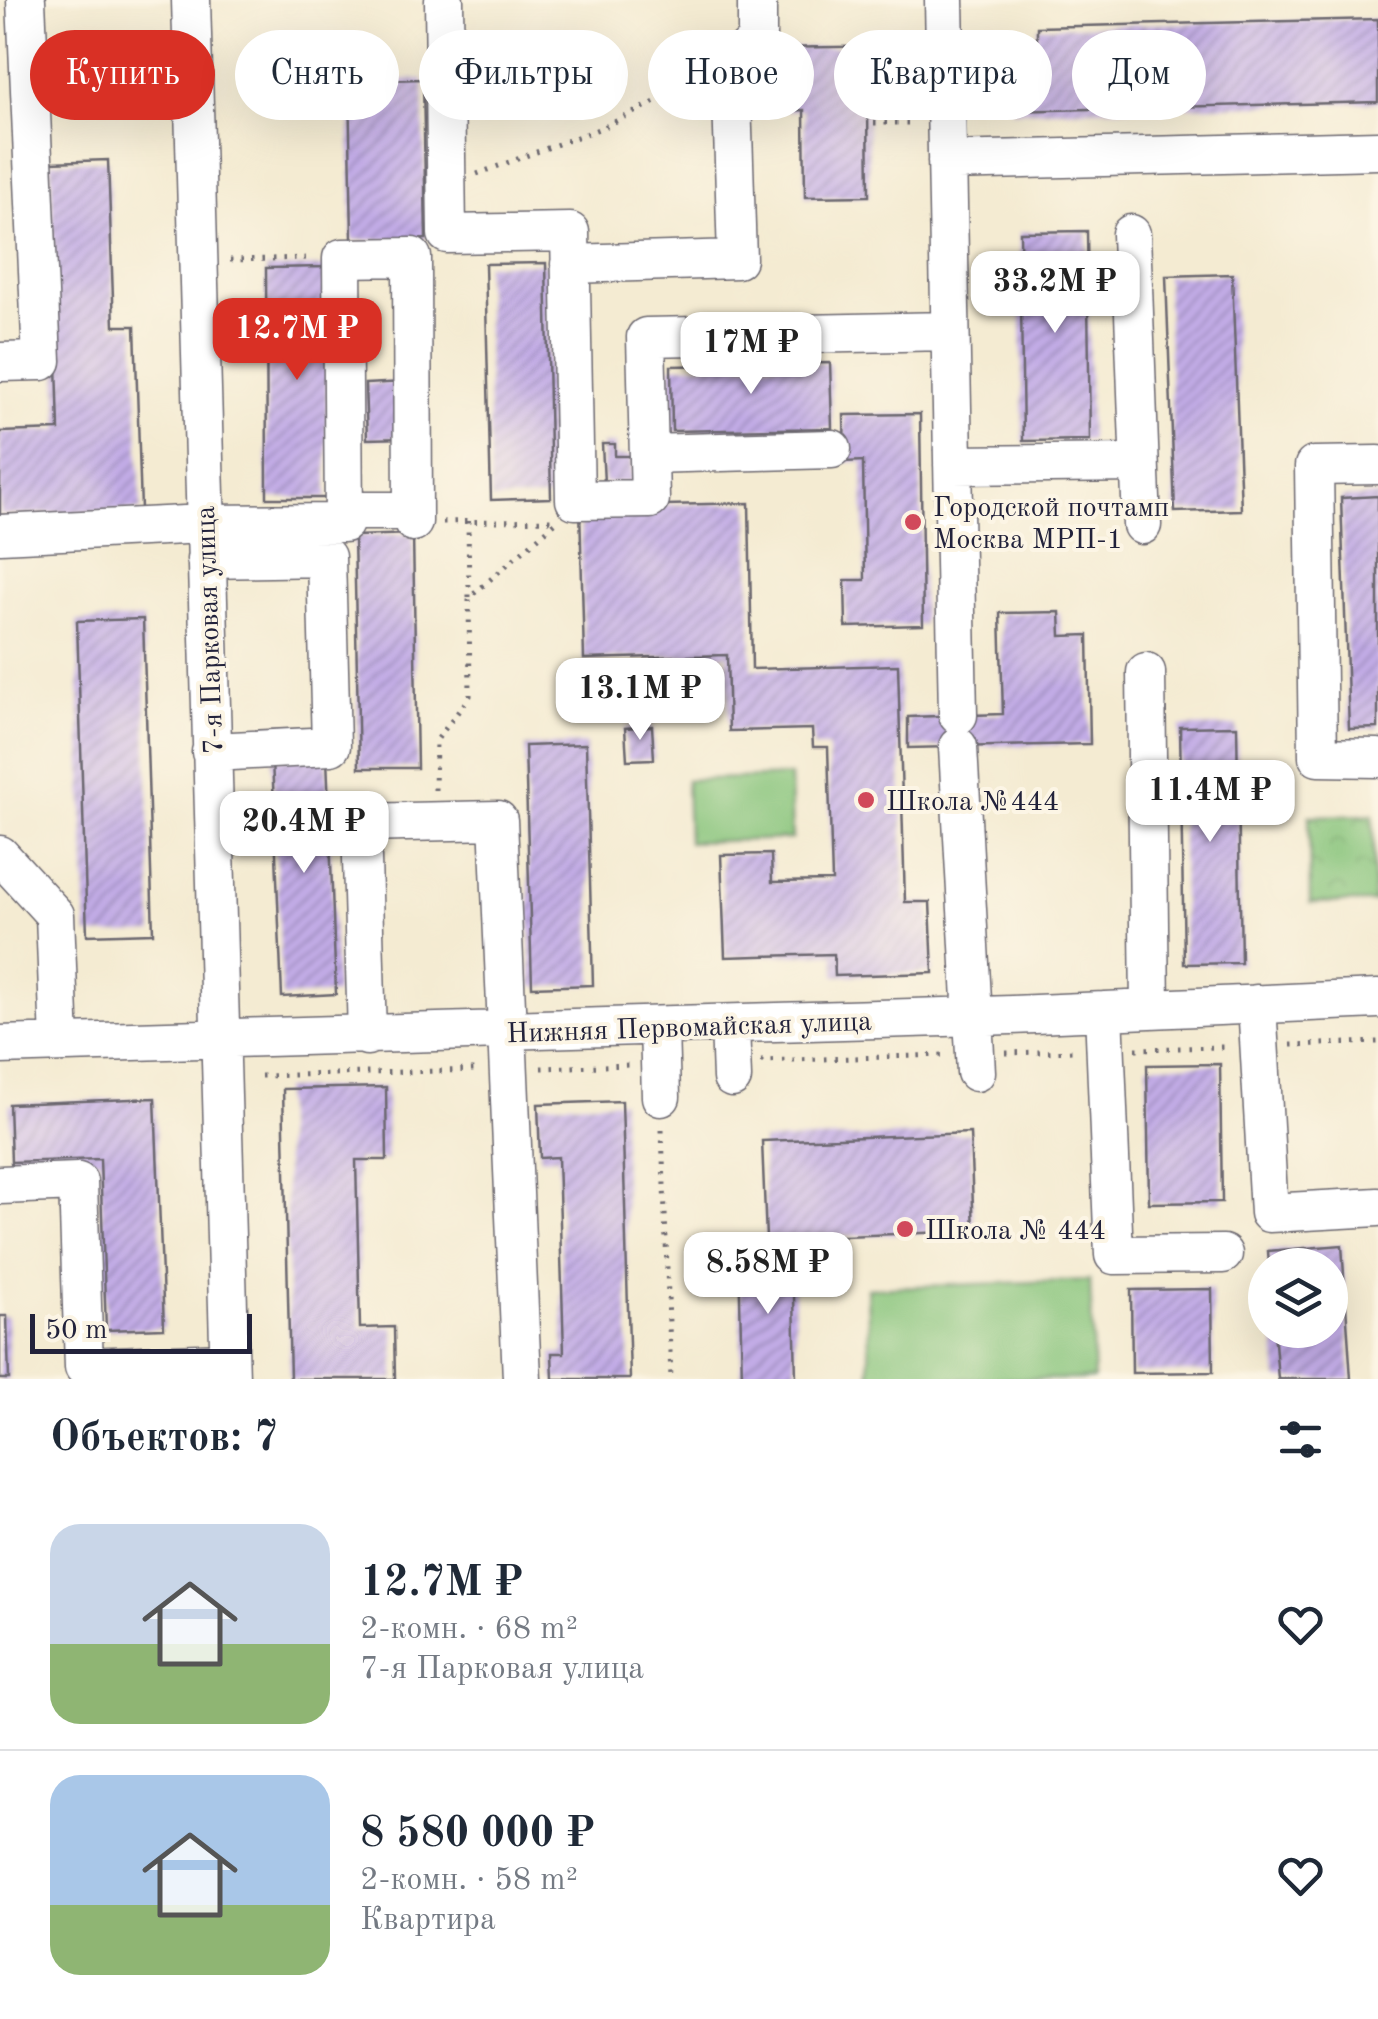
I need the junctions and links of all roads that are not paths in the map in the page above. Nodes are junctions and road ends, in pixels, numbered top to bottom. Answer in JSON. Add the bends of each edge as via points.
{"nodes":[{"id":1,"x":26,"y":0,"type":"edge"},
{"id":2,"x":192,"y":0,"type":"edge"},
{"id":3,"x":444,"y":0,"type":"edge"},
{"id":4,"x":757,"y":0,"type":"edge"},
{"id":5,"x":944,"y":0,"type":"edge"},
{"id":6,"x":1378,"y":150,"type":"edge"},
{"id":7,"x":946,"y":161,"type":"junction"},
{"id":8,"x":17,"y":181,"type":"edge"},
{"id":9,"x":1131,"y":234,"type":"dead end"},
{"id":10,"x":570,"y":264,"type":"junction"},
{"id":11,"x":950,"y":331,"type":"junction"},
{"id":12,"x":0,"y":362,"type":"edge"},
{"id":13,"x":832,"y":449,"type":"dead end"},
{"id":14,"x":648,"y":454,"type":"junction"},
{"id":15,"x":1139,"y":463,"type":"junction"},
{"id":16,"x":953,"y":465,"type":"junction"},
{"id":17,"x":1378,"y":465,"type":"edge"},
{"id":18,"x":343,"y":512,"type":"junction"},
{"id":19,"x":1142,"y":525,"type":"dead end"},
{"id":20,"x":0,"y":534,"type":"edge"},
{"id":21,"x":205,"y":541,"type":"junction"},
{"id":22,"x":1146,"y":672,"type":"dead end"},
{"id":23,"x":212,"y":752,"type":"junction"},
{"id":24,"x":1378,"y":758,"type":"edge"},
{"id":25,"x":0,"y":855,"type":"edge"},
{"id":26,"x":1378,"y":999,"type":"edge"},
{"id":27,"x":1257,"y":1004,"type":"junction"},
{"id":28,"x":1150,"y":1009,"type":"junction"},
{"id":29,"x":1104,"y":1011,"type":"junction"},
{"id":30,"x":972,"y":1016,"type":"junction"},
{"id":31,"x":730,"y":1025,"type":"junction"},
{"id":32,"x":368,"y":1036,"type":"junction"},
{"id":33,"x":220,"y":1038,"type":"junction"},
{"id":34,"x":60,"y":1044,"type":"junction"},
{"id":35,"x":0,"y":1046,"type":"edge"},
{"id":36,"x":508,"y":1051,"type":"junction"},
{"id":37,"x":975,"y":1063,"type":"road end"},
{"id":38,"x":732,"y":1070,"type":"road end"},
{"id":39,"x":0,"y":1185,"type":"edge"},
{"id":40,"x":1378,"y":1207,"type":"edge"},
{"id":41,"x":1223,"y":1254,"type":"dead end"},
{"id":42,"x":230,"y":1370,"type":"edge"},
{"id":43,"x":85,"y":1373,"type":"edge"},
{"id":44,"x":522,"y":1379,"type":"edge"}],
"edges":[{"from":1,"to":8,"type":"street"},
{"from":2,"to":21,"type":"street","name":"7-я Парковая улица"},
{"from":3,"to":10,"type":"street","via":[[447,234],[570,232]]},
{"from":4,"to":10,"type":"street","via":[[757,40],[731,66],[736,259]]},
{"from":5,"to":7,"type":"street"},
{"from":6,"to":7,"type":"street"},
{"from":7,"to":11,"type":"street"},
{"from":8,"to":12,"type":"street","via":[[42,361]]},
{"from":9,"to":15,"type":"street"},
{"from":10,"to":14,"type":"street","via":[[566,510],[650,499]]},
{"from":11,"to":14,"type":"street","via":[[646,336]]},
{"from":11,"to":16,"type":"street"},
{"from":13,"to":14,"type":"street"},
{"from":15,"to":16,"type":"street"},
{"from":15,"to":19,"type":"street"},
{"from":16,"to":30,"type":"street"},
{"from":17,"to":24,"type":"street","via":[[1314,466],[1318,758]]},
{"from":18,"to":18,"type":"street","via":[[342,258],[412,257],[413,516]]},
{"from":18,"to":21,"type":"street","via":[[344,523]]},
{"from":20,"to":21,"type":"street"},
{"from":21,"to":23,"type":"street","name":"7-я Парковая улица"},
{"from":21,"to":23,"type":"street","via":[[326,557],[331,746]]},
{"from":22,"to":28,"type":"street"},
{"from":23,"to":33,"type":"street","name":"7-я Парковая улица"},
{"from":25,"to":34,"type":"street","via":[[55,914]]},
{"from":26,"to":27,"type":"street","name":"Нижняя Первомайская улица"},
{"from":27,"to":28,"type":"street","name":"Нижняя Первомайская улица"},
{"from":27,"to":40,"type":"street","via":[[1269,1213]]},
{"from":28,"to":29,"type":"street","name":"Нижняя Первомайская улица"},
{"from":29,"to":30,"type":"street","name":"Нижняя Первомайская улица"},
{"from":29,"to":41,"type":"street","via":[[1114,1255]]},
{"from":30,"to":31,"type":"street","name":"Нижняя Первомайская улица"},
{"from":30,"to":37,"type":"street"},
{"from":31,"to":36,"type":"street","name":"Нижняя Первомайская улица","via":[[660,1063]]},
{"from":31,"to":38,"type":"street"},
{"from":32,"to":33,"type":"street","name":"Нижняя Первомайская улица"},
{"from":32,"to":36,"type":"street","name":"Нижняя Первомайская улица"},
{"from":32,"to":36,"type":"street","via":[[361,823],[498,820]]},
{"from":33,"to":34,"type":"street","name":"Нижняя Первомайская улица"},
{"from":33,"to":42,"type":"street","name":"7-я Парковая улица"},
{"from":34,"to":35,"type":"street","name":"Нижняя Первомайская улица"},
{"from":36,"to":44,"type":"street"},
{"from":39,"to":43,"type":"street","via":[[78,1182]]},
{"from":42,"to":43,"type":"street"}]}
